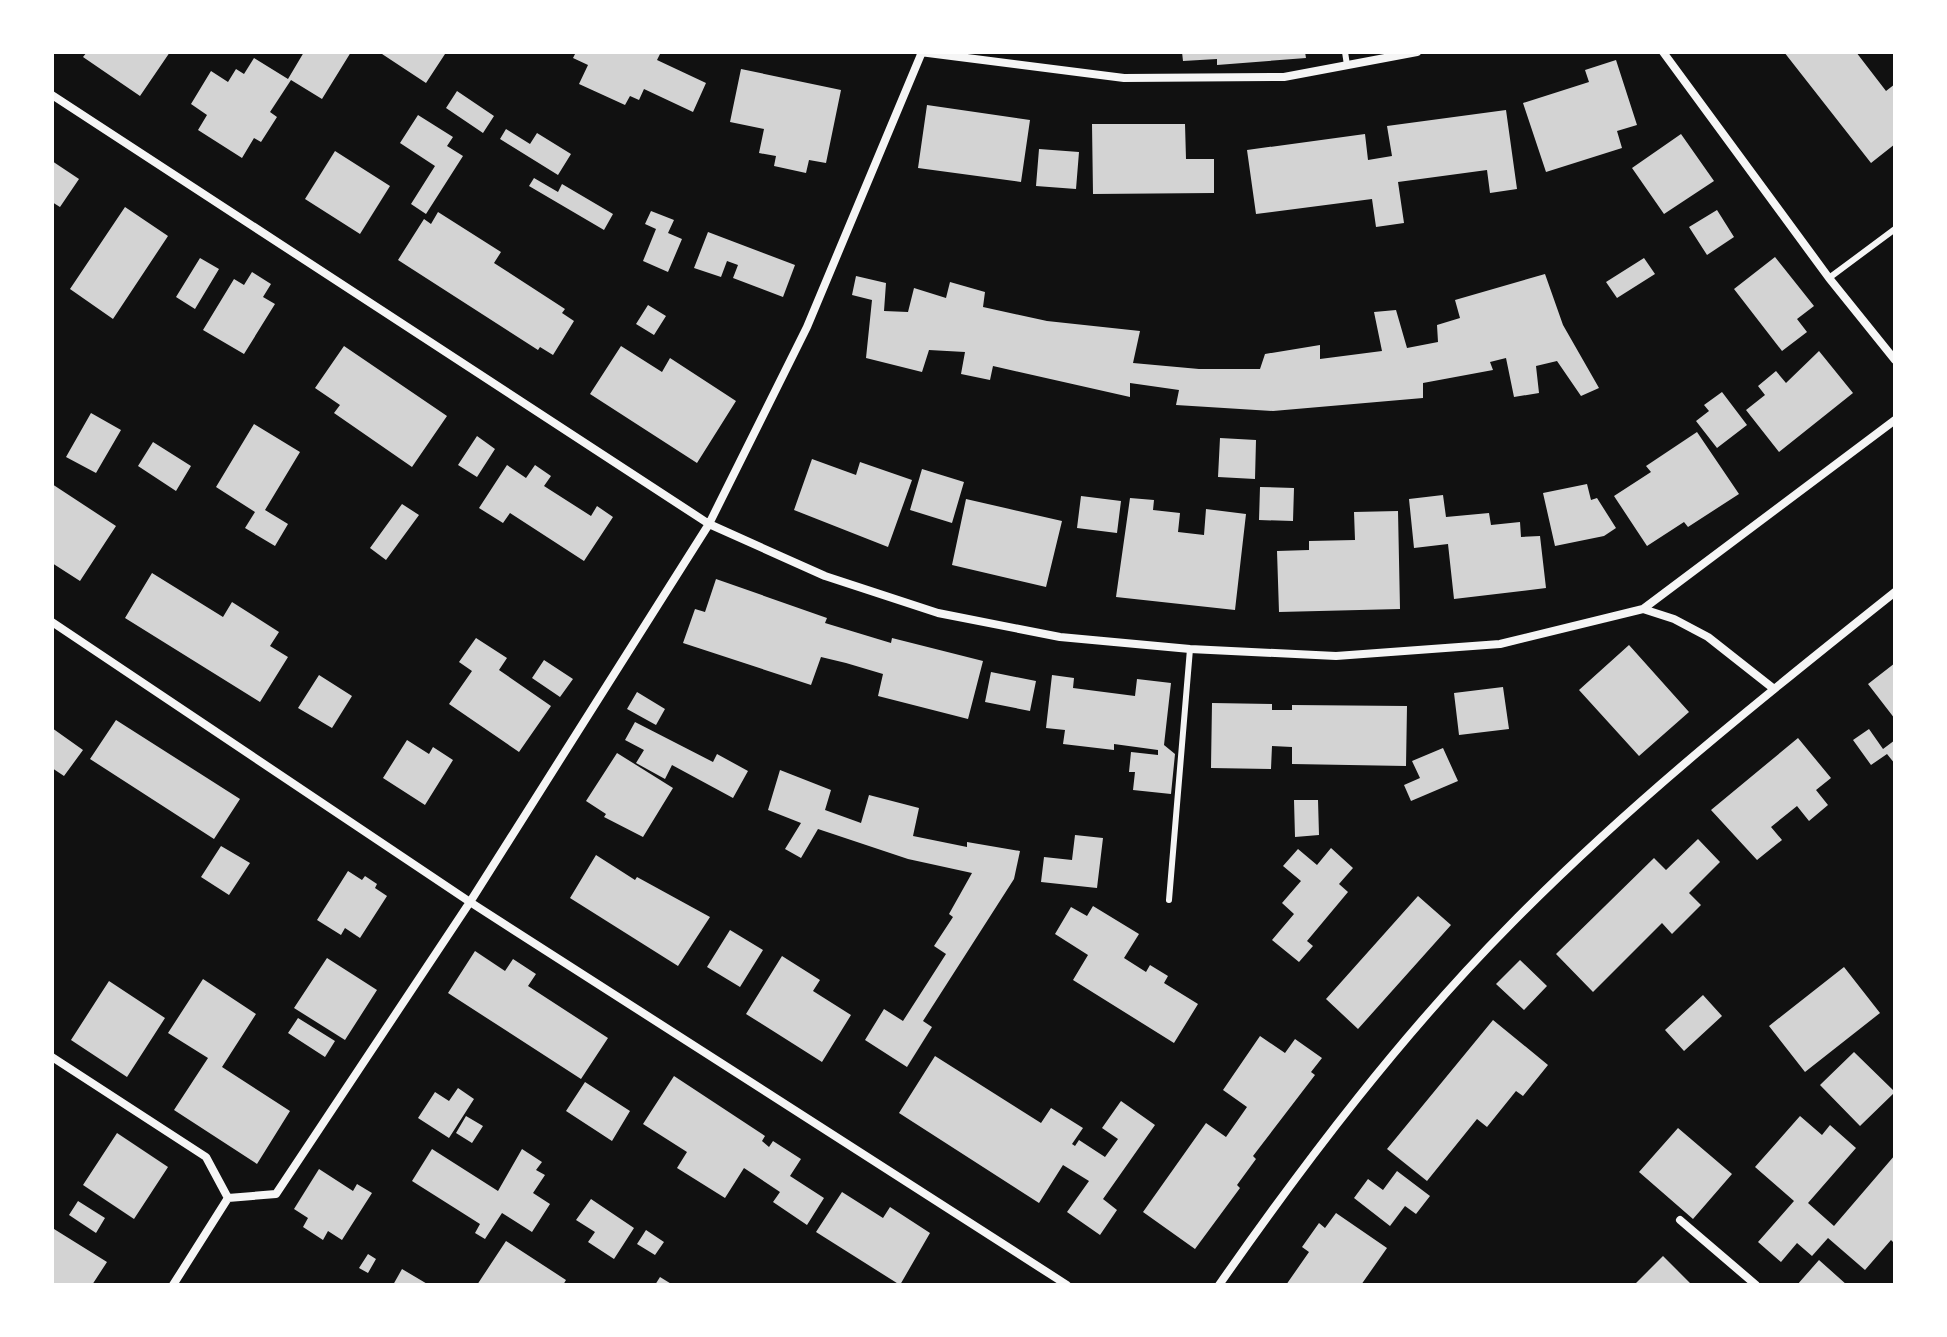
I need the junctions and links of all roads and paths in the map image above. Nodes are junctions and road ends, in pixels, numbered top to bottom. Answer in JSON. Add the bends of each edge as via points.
{"nodes":[{"id":1,"x":921,"y":52,"type":"edge"},
{"id":2,"x":1345,"y":52,"type":"edge"},
{"id":3,"x":1417,"y":52,"type":"edge"},
{"id":4,"x":1663,"y":52,"type":"edge"},
{"id":5,"x":1347,"y":65,"type":"junction"},
{"id":6,"x":52,"y":95,"type":"edge"},
{"id":7,"x":1895,"y":229,"type":"edge"},
{"id":8,"x":1829,"y":278,"type":"junction"},
{"id":9,"x":1895,"y":360,"type":"edge"},
{"id":10,"x":1895,"y":420,"type":"edge"},
{"id":11,"x":709,"y":524,"type":"junction"},
{"id":12,"x":1895,"y":592,"type":"edge"},
{"id":13,"x":1643,"y":609,"type":"junction"},
{"id":14,"x":52,"y":622,"type":"edge"},
{"id":15,"x":1190,"y":649,"type":"junction"},
{"id":16,"x":1774,"y":689,"type":"junction"},
{"id":17,"x":1169,"y":900,"type":"dead end"},
{"id":18,"x":470,"y":902,"type":"junction"},
{"id":19,"x":52,"y":1057,"type":"edge"},
{"id":20,"x":228,"y":1198,"type":"junction"},
{"id":21,"x":1680,"y":1220,"type":"dead end"},
{"id":22,"x":173,"y":1285,"type":"edge"},
{"id":23,"x":1067,"y":1285,"type":"edge"},
{"id":24,"x":1219,"y":1285,"type":"edge"},
{"id":25,"x":1756,"y":1285,"type":"edge"}],
"edges":[{"from":1,"to":5,"type":"street","via":[[1124,78],[1284,77]]},
{"from":1,"to":11,"type":"street","via":[[807,327]]},
{"from":2,"to":5,"type":"lane"},
{"from":3,"to":5,"type":"street"},
{"from":4,"to":8,"type":"street"},
{"from":6,"to":11,"type":"street"},
{"from":7,"to":8,"type":"lane"},
{"from":8,"to":9,"type":"street"},
{"from":10,"to":13,"type":"street"},
{"from":11,"to":15,"type":"street","via":[[825,576],[938,613],[1060,637]]},
{"from":11,"to":18,"type":"street"},
{"from":12,"to":16,"type":"street"},
{"from":13,"to":15,"type":"street","via":[[1500,644],[1336,656]]},
{"from":13,"to":16,"type":"street","via":[[1708,637]]},
{"from":14,"to":18,"type":"street"},
{"from":15,"to":17,"type":"lane"},
{"from":16,"to":24,"type":"street","via":[[1638,804],[1510,925],[1410,1037],[1278,1200]]},
{"from":18,"to":20,"type":"street","via":[[276,1194]]},
{"from":18,"to":23,"type":"street"},
{"from":19,"to":20,"type":"street","via":[[206,1157]]},
{"from":20,"to":22,"type":"street"},
{"from":21,"to":25,"type":"street"}]}
